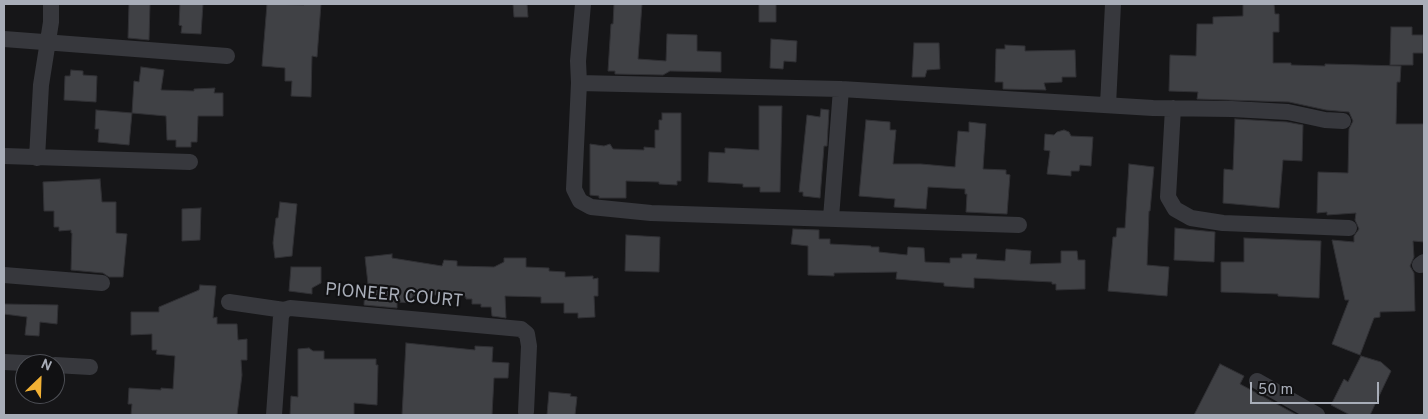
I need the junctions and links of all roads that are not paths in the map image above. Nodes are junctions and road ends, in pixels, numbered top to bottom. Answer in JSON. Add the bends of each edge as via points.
{"nodes":[{"id":1,"x":51,"y":4,"type":"edge"},
{"id":2,"x":583,"y":4,"type":"edge"},
{"id":3,"x":1114,"y":4,"type":"edge"},
{"id":4,"x":4,"y":40,"type":"edge"},
{"id":5,"x":48,"y":44,"type":"junction"},
{"id":6,"x":227,"y":56,"type":"dead end"},
{"id":7,"x":579,"y":83,"type":"junction"},
{"id":8,"x":841,"y":89,"type":"junction"},
{"id":9,"x":1108,"y":105,"type":"junction"},
{"id":10,"x":1173,"y":108,"type":"junction"},
{"id":11,"x":1343,"y":121,"type":"dead end"},
{"id":12,"x":4,"y":156,"type":"edge"},
{"id":13,"x":37,"y":158,"type":"junction"},
{"id":14,"x":190,"y":162,"type":"dead end"},
{"id":15,"x":830,"y":218,"type":"junction"},
{"id":16,"x":1019,"y":225,"type":"dead end"},
{"id":17,"x":1349,"y":228,"type":"dead end"},
{"id":18,"x":4,"y":276,"type":"edge"},
{"id":19,"x":102,"y":283,"type":"dead end"},
{"id":20,"x":229,"y":302,"type":"dead end"},
{"id":21,"x":284,"y":310,"type":"junction"},
{"id":22,"x":65,"y":366,"type":"edge"},
{"id":23,"x":90,"y":367,"type":"dead end"},
{"id":24,"x":1257,"y":381,"type":"dead end"},
{"id":25,"x":526,"y":412,"type":"dead end"},
{"id":26,"x":274,"y":415,"type":"edge"},
{"id":27,"x":1317,"y":415,"type":"edge"}],
"edges":[{"from":1,"to":5,"type":"street"},
{"from":2,"to":7,"type":"street"},
{"from":3,"to":9,"type":"street"},
{"from":4,"to":5,"type":"street"},
{"from":5,"to":6,"type":"street"},
{"from":5,"to":13,"type":"street"},
{"from":7,"to":8,"type":"street"},
{"from":7,"to":15,"type":"street","via":[[574,189],[580,201],[591,207],[651,213]]},
{"from":8,"to":9,"type":"street"},
{"from":8,"to":15,"type":"street"},
{"from":9,"to":10,"type":"street"},
{"from":10,"to":11,"type":"street","via":[[1288,112]]},
{"from":10,"to":17,"type":"street","via":[[1168,197],[1175,209],[1191,218],[1223,223]]},
{"from":12,"to":13,"type":"street"},
{"from":13,"to":14,"type":"street"},
{"from":15,"to":16,"type":"street"},
{"from":18,"to":19,"type":"street"},
{"from":20,"to":21,"type":"street"},
{"from":21,"to":25,"type":"street","name":"PIONEER COURT","via":[[521,329],[527,334],[529,346]]},
{"from":21,"to":26,"type":"street"},
{"from":22,"to":23,"type":"street"},
{"from":24,"to":27,"type":"street"}]}
